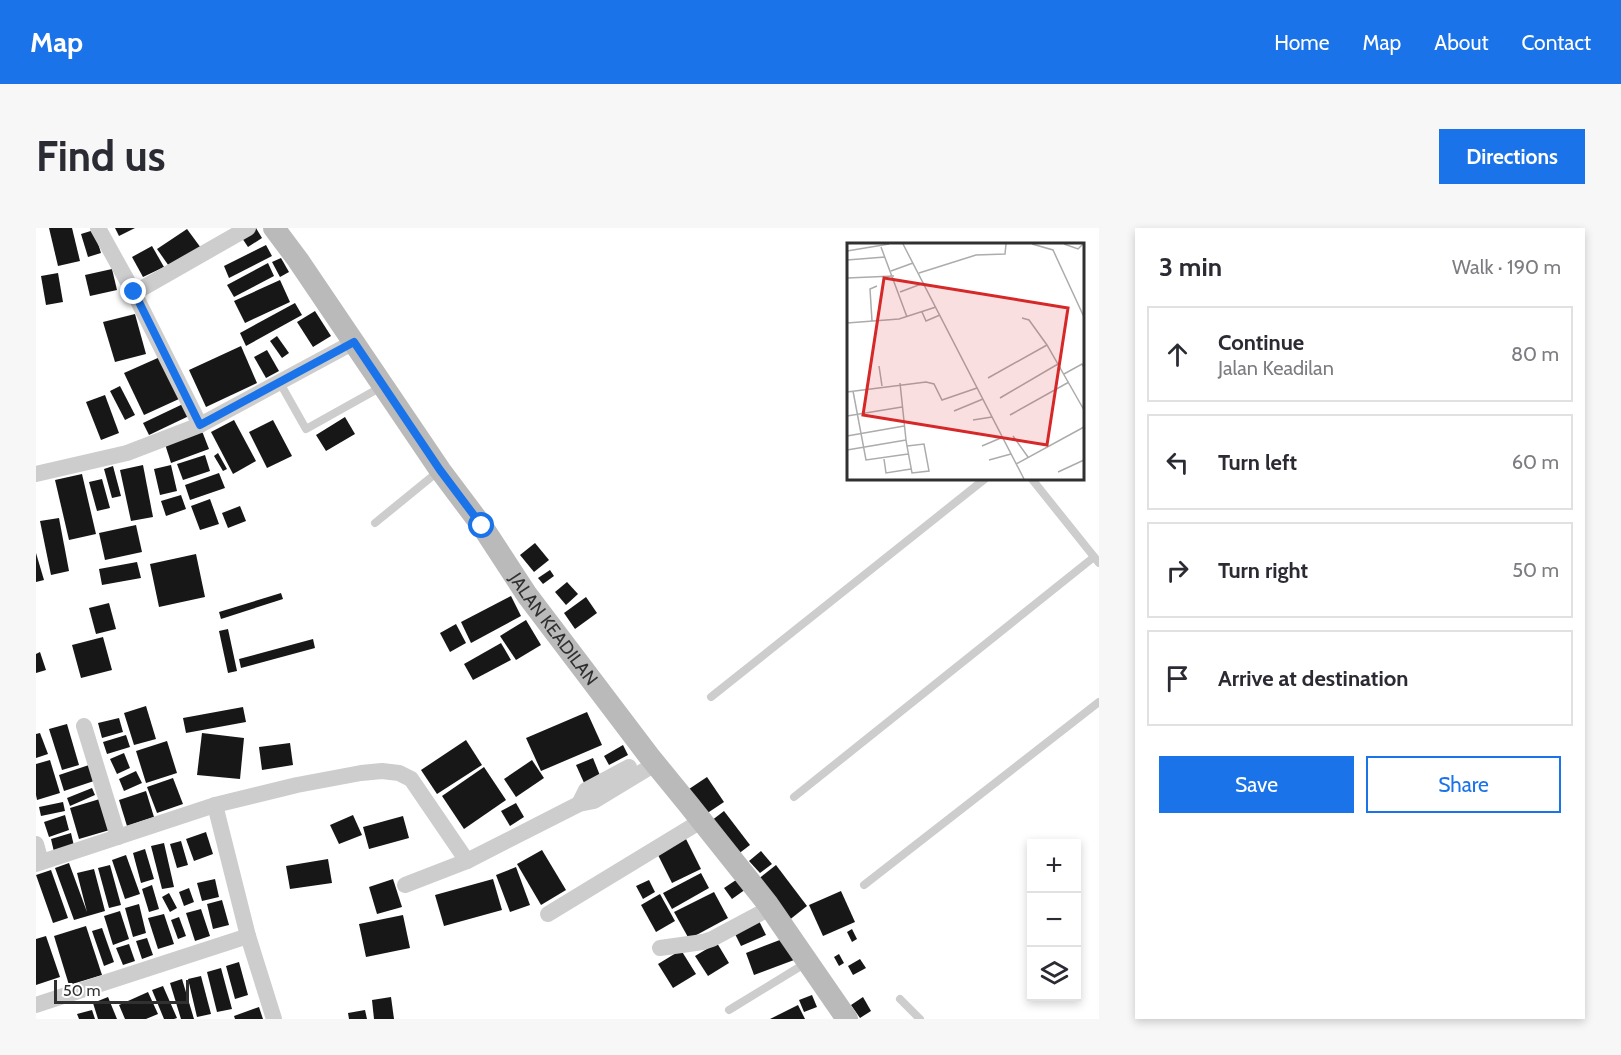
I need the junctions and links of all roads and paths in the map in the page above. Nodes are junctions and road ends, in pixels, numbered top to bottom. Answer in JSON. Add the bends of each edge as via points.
{"nodes":[{"id":1,"x":98,"y":228,"type":"edge"},
{"id":2,"x":248,"y":228,"type":"edge"},
{"id":3,"x":274,"y":228,"type":"edge"},
{"id":4,"x":134,"y":292,"type":"junction"},
{"id":5,"x":354,"y":342,"type":"junction"},
{"id":6,"x":280,"y":383,"type":"junction"},
{"id":7,"x":383,"y":386,"type":"junction"},
{"id":8,"x":200,"y":425,"type":"junction"},
{"id":9,"x":440,"y":470,"type":"junction"},
{"id":10,"x":36,"y":474,"type":"edge"},
{"id":11,"x":983,"y":480,"type":"edge"},
{"id":12,"x":1033,"y":480,"type":"edge"},
{"id":13,"x":375,"y":523,"type":"dead end"},
{"id":14,"x":1097,"y":560,"type":"edge"},
{"id":15,"x":711,"y":697,"type":"dead end"},
{"id":16,"x":1099,"y":702,"type":"edge"},
{"id":17,"x":84,"y":726,"type":"dead end"},
{"id":18,"x":652,"y":760,"type":"junction"},
{"id":19,"x":794,"y":797,"type":"dead end"},
{"id":20,"x":215,"y":805,"type":"junction"},
{"id":21,"x":701,"y":821,"type":"junction"},
{"id":22,"x":118,"y":837,"type":"junction"},
{"id":23,"x":36,"y":844,"type":"edge"},
{"id":24,"x":467,"y":861,"type":"junction"},
{"id":25,"x":39,"y":863,"type":"edge"},
{"id":26,"x":405,"y":885,"type":"dead end"},
{"id":27,"x":864,"y":885,"type":"dead end"},
{"id":28,"x":770,"y":908,"type":"junction"},
{"id":29,"x":548,"y":914,"type":"dead end"},
{"id":30,"x":248,"y":936,"type":"junction"},
{"id":31,"x":660,"y":948,"type":"dead end"},
{"id":32,"x":806,"y":962,"type":"junction"},
{"id":33,"x":900,"y":999,"type":"dead end"},
{"id":34,"x":36,"y":1005,"type":"edge"},
{"id":35,"x":729,"y":1010,"type":"dead end"},
{"id":36,"x":843,"y":1017,"type":"edge"},
{"id":37,"x":274,"y":1019,"type":"edge"},
{"id":38,"x":920,"y":1019,"type":"edge"}],
"edges":[{"from":1,"to":4,"type":"street"},
{"from":2,"to":4,"type":"street"},
{"from":3,"to":5,"type":"main road","name":"JALAN KEADILAN"},
{"from":4,"to":8,"type":"street"},
{"from":5,"to":6,"type":"street"},
{"from":5,"to":7,"type":"main road","name":"JALAN KEADILAN"},
{"from":6,"to":7,"type":"lane","via":[[306,429]]},
{"from":6,"to":8,"type":"street"},
{"from":7,"to":9,"type":"main road","name":"JALAN KEADILAN"},
{"from":8,"to":10,"type":"street","via":[[127,453]]},
{"from":9,"to":13,"type":"lane"},
{"from":9,"to":18,"type":"main road","name":"JALAN KEADILAN","via":[[527,595]]},
{"from":11,"to":15,"type":"lane"},
{"from":12,"to":14,"type":"lane"},
{"from":14,"to":19,"type":"lane"},
{"from":16,"to":27,"type":"lane"},
{"from":17,"to":22,"type":"street"},
{"from":18,"to":21,"type":"main road","name":"JALAN KEADILAN"},
{"from":18,"to":24,"type":"street","via":[[594,801],[579,804]]},
{"from":20,"to":22,"type":"street"},
{"from":20,"to":24,"type":"street","via":[[361,773],[399,773],[411,779]]},
{"from":20,"to":30,"type":"street"},
{"from":21,"to":28,"type":"main road","name":"JALAN KEADILAN"},
{"from":21,"to":29,"type":"street"},
{"from":22,"to":25,"type":"street"},
{"from":23,"to":25,"type":"street"},
{"from":24,"to":26,"type":"street"},
{"from":28,"to":31,"type":"street","via":[[712,939]]},
{"from":28,"to":32,"type":"main road","name":"JALAN KEADILAN"},
{"from":30,"to":34,"type":"street"},
{"from":30,"to":37,"type":"street"},
{"from":32,"to":35,"type":"lane"},
{"from":32,"to":36,"type":"main road","name":"JALAN KEADILAN"},
{"from":33,"to":38,"type":"lane"}]}
